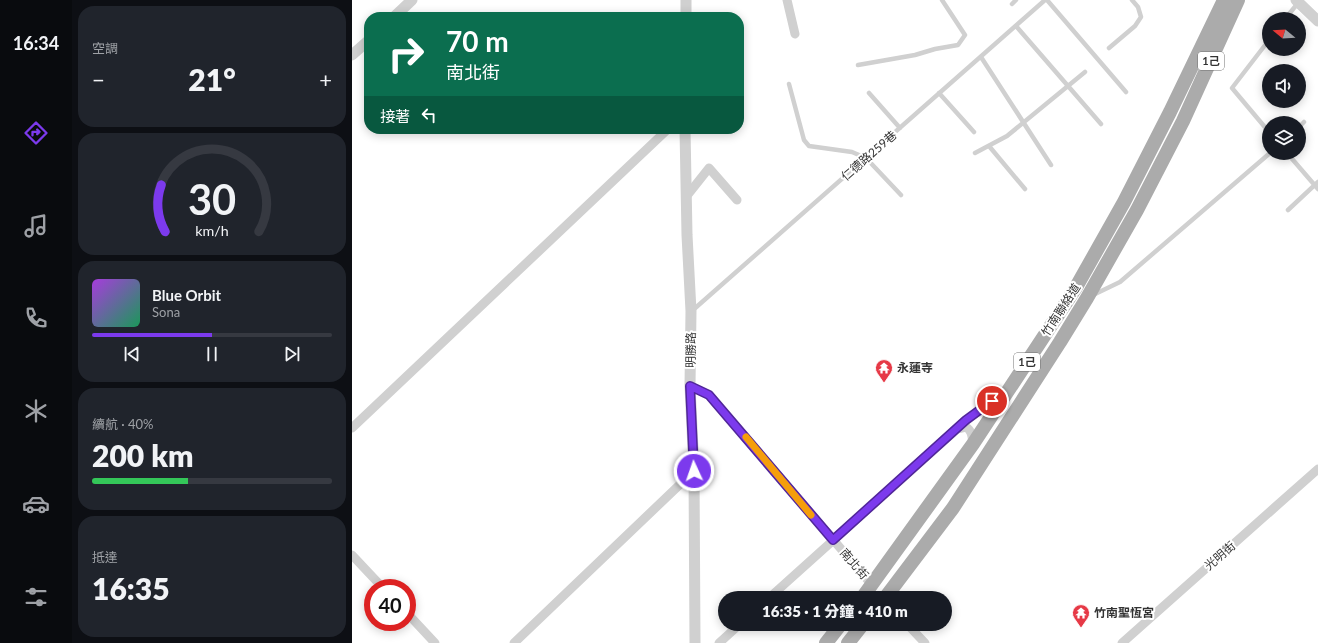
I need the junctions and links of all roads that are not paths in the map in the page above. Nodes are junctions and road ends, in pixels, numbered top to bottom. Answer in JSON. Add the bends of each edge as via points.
{"nodes":[{"id":1,"x":412,"y":0,"type":"edge"},
{"id":2,"x":686,"y":0,"type":"edge"},
{"id":3,"x":788,"y":0,"type":"edge"},
{"id":4,"x":942,"y":0,"type":"edge"},
{"id":5,"x":1016,"y":0,"type":"edge"},
{"id":6,"x":1046,"y":0,"type":"edge"},
{"id":7,"x":1132,"y":0,"type":"edge"},
{"id":8,"x":1224,"y":0,"type":"edge"},
{"id":9,"x":1238,"y":0,"type":"edge"},
{"id":10,"x":1297,"y":1,"type":"edge"},
{"id":11,"x":1012,"y":4,"type":"dead end"},
{"id":12,"x":399,"y":12,"type":"edge"},
{"id":13,"x":686,"y":12,"type":"edge"},
{"id":14,"x":1290,"y":12,"type":"edge"},
{"id":15,"x":1318,"y":21,"type":"edge"},
{"id":16,"x":1016,"y":26,"type":"junction"},
{"id":17,"x":795,"y":34,"type":"dead end"},
{"id":18,"x":364,"y":44,"type":"edge"},
{"id":19,"x":1109,"y":48,"type":"dead end"},
{"id":20,"x":1262,"y":49,"type":"edge"},
{"id":21,"x":352,"y":55,"type":"edge"},
{"id":22,"x":981,"y":57,"type":"junction"},
{"id":23,"x":858,"y":64,"type":"dead end"},
{"id":24,"x":1085,"y":72,"type":"dead end"},
{"id":25,"x":789,"y":84,"type":"dead end"},
{"id":26,"x":1067,"y":86,"type":"junction"},
{"id":27,"x":1126,"y":92,"type":"dead end"},
{"id":28,"x":868,"y":93,"type":"dead end"},
{"id":29,"x":940,"y":93,"type":"junction"},
{"id":30,"x":1023,"y":123,"type":"junction"},
{"id":31,"x":1101,"y":124,"type":"dead end"},
{"id":32,"x":1262,"y":124,"type":"edge"},
{"id":33,"x":900,"y":128,"type":"junction"},
{"id":34,"x":974,"y":132,"type":"dead end"},
{"id":35,"x":663,"y":134,"type":"edge"},
{"id":36,"x":686,"y":134,"type":"edge"},
{"id":37,"x":989,"y":146,"type":"junction"},
{"id":38,"x":975,"y":153,"type":"dead end"},
{"id":39,"x":866,"y":158,"type":"junction"},
{"id":40,"x":1262,"y":160,"type":"edge"},
{"id":41,"x":1293,"y":160,"type":"edge"},
{"id":42,"x":1051,"y":165,"type":"dead end"},
{"id":43,"x":1317,"y":185,"type":"edge"},
{"id":44,"x":1025,"y":189,"type":"dead end"},
{"id":45,"x":901,"y":194,"type":"dead end"},
{"id":46,"x":686,"y":197,"type":"junction"},
{"id":47,"x":737,"y":200,"type":"dead end"},
{"id":48,"x":1288,"y":210,"type":"dead end"},
{"id":49,"x":1075,"y":289,"type":"junction"},
{"id":50,"x":1087,"y":298,"type":"junction"},
{"id":51,"x":691,"y":311,"type":"junction"},
{"id":52,"x":690,"y":386,"type":"junction"},
{"id":53,"x":1006,"y":394,"type":"junction"},
{"id":54,"x":352,"y":428,"type":"edge"},
{"id":55,"x":956,"y":429,"type":"junction"},
{"id":56,"x":973,"y":444,"type":"junction"},
{"id":57,"x":1318,"y":469,"type":"edge"},
{"id":58,"x":694,"y":471,"type":"junction"},
{"id":59,"x":833,"y":540,"type":"junction"},
{"id":60,"x":352,"y":555,"type":"edge"},
{"id":61,"x":375,"y":579,"type":"edge"},
{"id":62,"x":872,"y":585,"type":"junction"},
{"id":63,"x":776,"y":591,"type":"edge"},
{"id":64,"x":867,"y":591,"type":"edge"},
{"id":65,"x":890,"y":591,"type":"edge"},
{"id":66,"x":416,"y":623,"type":"edge"},
{"id":67,"x":732,"y":631,"type":"edge"},
{"id":68,"x":835,"y":631,"type":"edge"},
{"id":69,"x":857,"y":631,"type":"edge"},
{"id":70,"x":914,"y":631,"type":"edge"},
{"id":71,"x":435,"y":643,"type":"edge"},
{"id":72,"x":514,"y":643,"type":"edge"},
{"id":73,"x":695,"y":643,"type":"edge"},
{"id":74,"x":719,"y":643,"type":"edge"},
{"id":75,"x":826,"y":643,"type":"edge"},
{"id":76,"x":848,"y":643,"type":"edge"},
{"id":77,"x":925,"y":643,"type":"edge"},
{"id":78,"x":1122,"y":643,"type":"edge"}],
"edges":[{"from":1,"to":12,"type":"street"},
{"from":2,"to":13,"type":"street"},
{"from":3,"to":17,"type":"street"},
{"from":4,"to":23,"type":"lane","via":[[965,35],[958,45]]},
{"from":5,"to":11,"type":"lane"},
{"from":6,"to":16,"type":"lane","name":"仁德路259巷"},
{"from":6,"to":27,"type":"lane"},
{"from":7,"to":19,"type":"lane","via":[[1138,7],[1141,17],[1135,26]]},
{"from":8,"to":49,"type":"main road","name":"竹南聯絡道","number":"1己","via":[[1124,202]]},
{"from":9,"to":50,"type":"main road","name":"竹南聯絡道","number":"1己","via":[[1183,121]]},
{"from":10,"to":14,"type":"lane"},
{"from":10,"to":15,"type":"street"},
{"from":16,"to":22,"type":"lane","name":"仁德路259巷"},
{"from":16,"to":26,"type":"lane"},
{"from":18,"to":21,"type":"street"},
{"from":20,"to":32,"type":"lane","via":[[1232,88]]},
{"from":22,"to":29,"type":"lane","name":"仁德路259巷"},
{"from":22,"to":30,"type":"lane"},
{"from":24,"to":26,"type":"lane"},
{"from":25,"to":39,"type":"lane","via":[[804,140],[808,146],[852,152]]},
{"from":26,"to":30,"type":"lane"},
{"from":26,"to":31,"type":"lane"},
{"from":28,"to":33,"type":"lane"},
{"from":29,"to":33,"type":"lane","name":"仁德路259巷"},
{"from":29,"to":34,"type":"lane"},
{"from":30,"to":37,"type":"lane"},
{"from":30,"to":42,"type":"lane"},
{"from":33,"to":39,"type":"lane","name":"仁德路259巷"},
{"from":35,"to":54,"type":"street"},
{"from":36,"to":46,"type":"street","name":"明勝路"},
{"from":37,"to":38,"type":"lane"},
{"from":37,"to":44,"type":"lane"},
{"from":39,"to":45,"type":"lane"},
{"from":39,"to":51,"type":"lane","name":"仁德路259巷"},
{"from":40,"to":50,"type":"lane","via":[[1120,282]]},
{"from":41,"to":43,"type":"lane"},
{"from":43,"to":48,"type":"lane"},
{"from":46,"to":47,"type":"street","via":[[709,168]]},
{"from":46,"to":51,"type":"street","name":"明勝路"},
{"from":49,"to":50,"type":"lane"},
{"from":49,"to":53,"type":"main road","name":"竹南聯絡道","number":"1己"},
{"from":50,"to":65,"type":"main road","name":"竹南聯絡道","number":"1己","via":[[953,508]]},
{"from":51,"to":52,"type":"street","name":"明勝路"},
{"from":52,"to":58,"type":"street","name":"明勝路"},
{"from":52,"to":59,"type":"street","name":"南北街","via":[[709,395]]},
{"from":53,"to":55,"type":"street","via":[[985,406]]},
{"from":53,"to":56,"type":"main road","name":"竹南聯絡道","number":"1己"},
{"from":55,"to":56,"type":"street","via":[[970,429]]},
{"from":55,"to":59,"type":"street"},
{"from":56,"to":62,"type":"main road","name":"竹南聯絡道","number":"1己"},
{"from":57,"to":78,"type":"street","name":"光明街"},
{"from":58,"to":72,"type":"street"},
{"from":58,"to":73,"type":"street","name":"明勝路"},
{"from":59,"to":62,"type":"street","name":"南北街"},
{"from":59,"to":63,"type":"street"},
{"from":60,"to":61,"type":"street"},
{"from":62,"to":64,"type":"main road","name":"竹南聯絡道","number":"1己"},
{"from":66,"to":71,"type":"street"},
{"from":67,"to":74,"type":"street"},
{"from":68,"to":75,"type":"main road"},
{"from":69,"to":76,"type":"main road"},
{"from":70,"to":77,"type":"street"}]}
